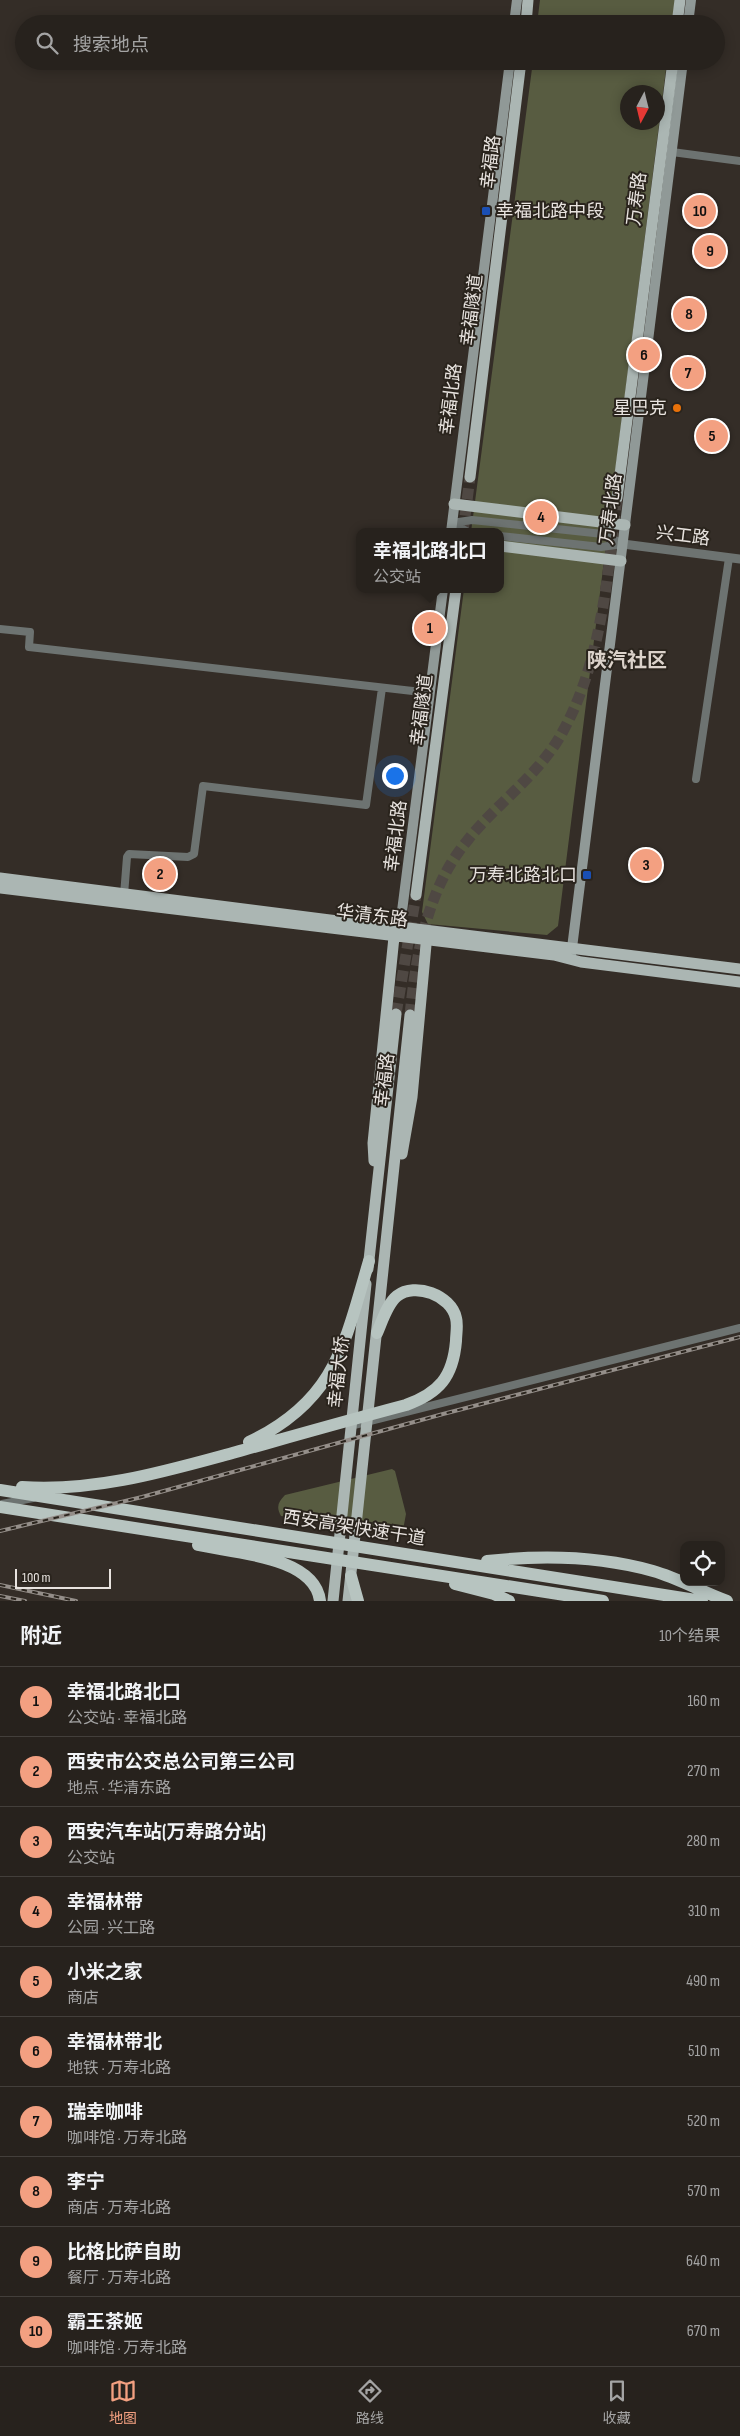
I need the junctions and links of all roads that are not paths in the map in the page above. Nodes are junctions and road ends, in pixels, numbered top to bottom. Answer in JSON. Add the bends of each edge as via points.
{"nodes":[{"id":1,"x":517,"y":0,"type":"edge"},
{"id":2,"x":528,"y":0,"type":"edge"},
{"id":3,"x":680,"y":0,"type":"edge"},
{"id":4,"x":690,"y":0,"type":"edge"},
{"id":5,"x":515,"y":15,"type":"edge"},
{"id":6,"x":527,"y":15,"type":"edge"},
{"id":7,"x":678,"y":15,"type":"edge"},
{"id":8,"x":689,"y":15,"type":"edge"},
{"id":9,"x":509,"y":70,"type":"edge"},
{"id":10,"x":520,"y":70,"type":"edge"},
{"id":11,"x":671,"y":70,"type":"edge"},
{"id":12,"x":682,"y":70,"type":"edge"},
{"id":13,"x":672,"y":152,"type":"junction"},
{"id":14,"x":740,"y":161,"type":"edge"},
{"id":15,"x":657,"y":186,"type":"junction"},
{"id":16,"x":503,"y":203,"type":"junction"},
{"id":17,"x":663,"y":222,"type":"junction"},
{"id":18,"x":488,"y":228,"type":"junction"},
{"id":19,"x":495,"y":267,"type":"joint"},
{"id":20,"x":470,"y":477,"type":"tunnel mouth"},
{"id":21,"x":617,"y":498,"type":"tunnel mouth"},
{"id":22,"x":454,"y":504,"type":"junction"},
{"id":23,"x":625,"y":525,"type":"junction"},
{"id":24,"x":452,"y":527,"type":"edge"},
{"id":25,"x":504,"y":536,"type":"edge"},
{"id":26,"x":623,"y":544,"type":"junction"},
{"id":27,"x":504,"y":546,"type":"edge"},
{"id":28,"x":729,"y":558,"type":"junction"},
{"id":29,"x":740,"y":559,"type":"edge"},
{"id":30,"x":621,"y":561,"type":"junction"},
{"id":31,"x":443,"y":593,"type":"edge"},
{"id":32,"x":455,"y":593,"type":"edge"},
{"id":33,"x":0,"y":629,"type":"edge"},
{"id":34,"x":382,"y":688,"type":"junction"},
{"id":35,"x":430,"y":693,"type":"junction"},
{"id":36,"x":696,"y":779,"type":"dead end"},
{"id":37,"x":0,"y":877,"type":"edge"},
{"id":38,"x":0,"y":888,"type":"edge"},
{"id":39,"x":124,"y":895,"type":"junction"},
{"id":40,"x":416,"y":895,"type":"tunnel mouth"},
{"id":41,"x":397,"y":932,"type":"junction"},
{"id":42,"x":427,"y":935,"type":"junction"},
{"id":43,"x":571,"y":954,"type":"junction"},
{"id":44,"x":740,"y":969,"type":"edge"},
{"id":45,"x":740,"y":982,"type":"edge"},
{"id":46,"x":396,"y":1014,"type":"tunnel mouth"},
{"id":47,"x":410,"y":1015,"type":"tunnel mouth"},
{"id":48,"x":377,"y":1145,"type":"junction"},
{"id":49,"x":395,"y":1149,"type":"joint"},
{"id":50,"x":385,"y":1251,"type":"junction"},
{"id":51,"x":369,"y":1261,"type":"junction"},
{"id":52,"x":740,"y":1328,"type":"edge"},
{"id":53,"x":376,"y":1333,"type":"junction"},
{"id":54,"x":297,"y":1439,"type":"dead end"},
{"id":55,"x":220,"y":1456,"type":"junction"},
{"id":56,"x":0,"y":1485,"type":"edge"},
{"id":57,"x":0,"y":1490,"type":"edge"},
{"id":58,"x":78,"y":1491,"type":"dead end"},
{"id":59,"x":0,"y":1506,"type":"edge"},
{"id":60,"x":78,"y":1519,"type":"junction"},
{"id":61,"x":469,"y":1563,"type":"junction"},
{"id":62,"x":380,"y":1565,"type":"junction"},
{"id":63,"x":351,"y":1576,"type":"junction"},
{"id":64,"x":320,"y":1601,"type":"edge"},
{"id":65,"x":333,"y":1601,"type":"edge"},
{"id":66,"x":348,"y":1601,"type":"edge"},
{"id":67,"x":358,"y":1601,"type":"edge"},
{"id":68,"x":509,"y":1601,"type":"edge"},
{"id":69,"x":603,"y":1601,"type":"edge"},
{"id":70,"x":702,"y":1601,"type":"edge"},
{"id":71,"x":727,"y":1601,"type":"edge"}],
"edges":[{"from":1,"to":5,"type":"main road"},
{"from":2,"to":6,"type":"main road"},
{"from":3,"to":7,"type":"main road"},
{"from":4,"to":8,"type":"main road"},
{"from":9,"to":18,"type":"main road","name":"幸福北路"},
{"from":10,"to":16,"type":"main road","name":"幸福路"},
{"from":11,"to":15,"type":"main road","name":"万寿路"},
{"from":12,"to":13,"type":"main road","name":"万寿北路"},
{"from":13,"to":14,"type":"street"},
{"from":13,"to":17,"type":"main road","name":"万寿北路"},
{"from":15,"to":17,"type":"main road"},
{"from":15,"to":21,"type":"main road","name":"万寿路"},
{"from":16,"to":18,"type":"main road"},
{"from":16,"to":19,"type":"main road","name":"幸福路"},
{"from":17,"to":23,"type":"main road","name":"万寿北路"},
{"from":18,"to":22,"type":"main road","name":"幸福北路"},
{"from":19,"to":20,"type":"main road","name":"幸福隧道"},
{"from":22,"to":23,"type":"main road"},
{"from":22,"to":24,"type":"main road","name":"幸福北路"},
{"from":23,"to":26,"type":"main road","name":"万寿北路"},
{"from":24,"to":26,"type":"street","name":"兴工路","via":[[472,520],[603,534]]},
{"from":25,"to":26,"type":"street","name":"兴工路","via":[[601,547]]},
{"from":26,"to":28,"type":"street","name":"兴工路"},
{"from":26,"to":30,"type":"main road","name":"万寿北路"},
{"from":27,"to":30,"type":"main road"},
{"from":28,"to":29,"type":"street","name":"兴工路"},
{"from":28,"to":36,"type":"street"},
{"from":30,"to":43,"type":"main road","name":"万寿北路"},
{"from":31,"to":35,"type":"main road","name":"幸福北路"},
{"from":32,"to":40,"type":"main road","name":"幸福隧道"},
{"from":33,"to":34,"type":"street","via":[[30,632],[29,647]]},
{"from":34,"to":35,"type":"street"},
{"from":34,"to":39,"type":"street","via":[[366,805],[203,786],[194,854],[188,857],[130,854],[127,857]]},
{"from":35,"to":41,"type":"main road","name":"幸福北路"},
{"from":37,"to":39,"type":"main road","name":"华清东路"},
{"from":38,"to":41,"type":"main road","name":"华清东路"},
{"from":39,"to":41,"type":"main road","name":"华清东路","via":[[367,925]]},
{"from":41,"to":42,"type":"main road","name":"华清东路"},
{"from":41,"to":48,"type":"main road"},
{"from":42,"to":43,"type":"main road","name":"华清东路","via":[[554,955]]},
{"from":42,"to":50,"type":"main road","via":[[412,1097],[396,1205]]},
{"from":43,"to":44,"type":"main road","name":"华清东路"},
{"from":43,"to":45,"type":"main road","name":"华清东路"},
{"from":46,"to":48,"type":"main road","name":"幸福路"},
{"from":47,"to":49,"type":"main road","name":"幸福路"},
{"from":48,"to":51,"type":"main road","name":"幸福大桥","via":[[377,1188]]},
{"from":49,"to":50,"type":"main road","name":"幸福大桥"},
{"from":50,"to":53,"type":"main road","name":"幸福大桥"},
{"from":51,"to":55,"type":"highway","via":[[342,1348],[323,1384],[287,1422]]},
{"from":51,"to":65,"type":"main road","name":"幸福大桥"},
{"from":52,"to":54,"type":"street"},
{"from":53,"to":55,"type":"highway","via":[[392,1302],[404,1292],[427,1292],[450,1306],[456,1318],[455,1349],[450,1369],[439,1387],[406,1405]]},
{"from":53,"to":63,"type":"main road","name":"幸福大桥"},
{"from":55,"to":56,"type":"highway","via":[[137,1478],[89,1486]]},
{"from":57,"to":61,"type":"highway","name":"西安高架快速干道"},
{"from":58,"to":59,"type":"street"},
{"from":59,"to":60,"type":"highway","name":"西安高架快速干道"},
{"from":60,"to":62,"type":"highway","name":"西安高架快速干道"},
{"from":60,"to":64,"type":"highway","via":[[280,1562],[311,1580]]},
{"from":61,"to":70,"type":"highway","name":"西安高架快速干道"},
{"from":61,"to":71,"type":"highway","via":[[561,1556],[654,1571]]},
{"from":62,"to":68,"type":"highway","via":[[494,1594]]},
{"from":62,"to":69,"type":"highway","name":"西安高架快速干道"},
{"from":63,"to":66,"type":"main road","name":"幸福大桥"},
{"from":63,"to":67,"type":"highway"}]}
